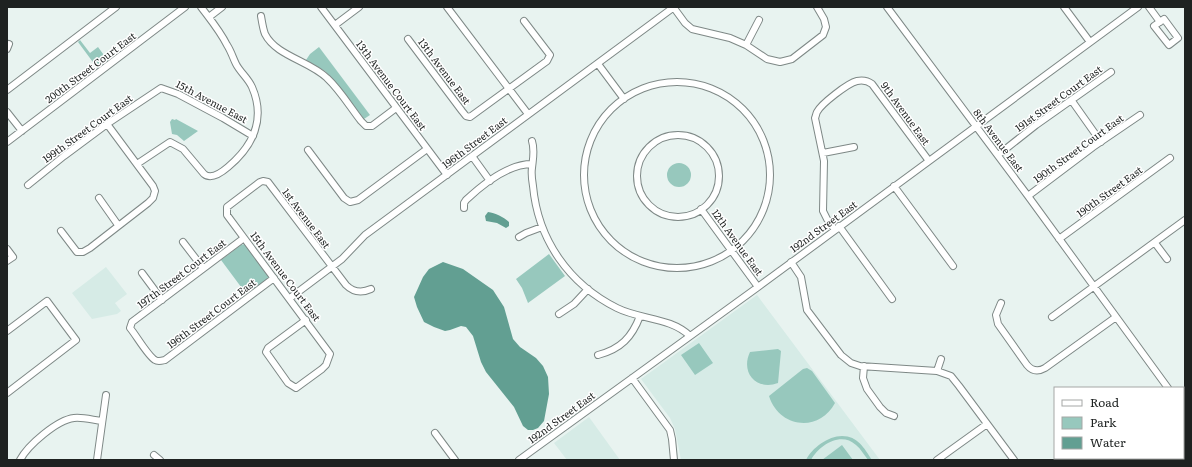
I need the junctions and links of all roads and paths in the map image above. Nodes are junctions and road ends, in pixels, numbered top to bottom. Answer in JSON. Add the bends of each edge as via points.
{"nodes":[{"id":1,"x":116,"y":7,"type":"edge"},
{"id":2,"x":185,"y":7,"type":"edge"},
{"id":3,"x":201,"y":7,"type":"edge"},
{"id":4,"x":222,"y":7,"type":"edge"},
{"id":5,"x":321,"y":7,"type":"edge"},
{"id":6,"x":359,"y":7,"type":"edge"},
{"id":7,"x":448,"y":7,"type":"edge"},
{"id":8,"x":674,"y":7,"type":"edge"},
{"id":9,"x":817,"y":7,"type":"edge"},
{"id":10,"x":887,"y":7,"type":"edge"},
{"id":11,"x":1064,"y":7,"type":"edge"},
{"id":12,"x":1138,"y":7,"type":"edge"},
{"id":13,"x":1149,"y":7,"type":"edge"},
{"id":14,"x":261,"y":16,"type":"dead end"},
{"id":15,"x":209,"y":17,"type":"junction"},
{"id":16,"x":759,"y":20,"type":"dead end"},
{"id":17,"x":524,"y":21,"type":"dead end"},
{"id":18,"x":1160,"y":22,"type":"dead end"},
{"id":19,"x":335,"y":25,"type":"junction"},
{"id":20,"x":408,"y":39,"type":"dead end"},
{"id":21,"x":1090,"y":42,"type":"junction"},
{"id":22,"x":746,"y":45,"type":"junction"},
{"id":23,"x":598,"y":64,"type":"junction"},
{"id":24,"x":1111,"y":72,"type":"dead end"},
{"id":25,"x":160,"y":88,"type":"joint"},
{"id":26,"x":509,"y":89,"type":"junction"},
{"id":27,"x":7,"y":90,"type":"edge"},
{"id":28,"x":624,"y":99,"type":"junction"},
{"id":29,"x":1072,"y":101,"type":"junction"},
{"id":30,"x":396,"y":108,"type":"junction"},
{"id":31,"x":7,"y":112,"type":"edge"},
{"id":32,"x":528,"y":114,"type":"junction"},
{"id":33,"x":1140,"y":115,"type":"dead end"},
{"id":34,"x":107,"y":124,"type":"junction"},
{"id":35,"x":976,"y":126,"type":"junction"},
{"id":36,"x":22,"y":131,"type":"junction"},
{"id":37,"x":253,"y":136,"type":"junction"},
{"id":38,"x":532,"y":141,"type":"dead end"},
{"id":39,"x":7,"y":142,"type":"edge"},
{"id":40,"x":1101,"y":142,"type":"junction"},
{"id":41,"x":854,"y":147,"type":"dead end"},
{"id":42,"x":427,"y":149,"type":"junction"},
{"id":43,"x":308,"y":150,"type":"dead end"},
{"id":44,"x":823,"y":153,"type":"junction"},
{"id":45,"x":998,"y":155,"type":"junction"},
{"id":46,"x":472,"y":156,"type":"junction"},
{"id":47,"x":1170,"y":158,"type":"dead end"},
{"id":48,"x":929,"y":161,"type":"junction"},
{"id":49,"x":137,"y":164,"type":"junction"},
{"id":50,"x":532,"y":164,"type":"junction"},
{"id":51,"x":447,"y":175,"type":"junction"},
{"id":52,"x":490,"y":181,"type":"junction"},
{"id":53,"x":28,"y":185,"type":"dead end"},
{"id":54,"x":894,"y":186,"type":"junction"},
{"id":55,"x":1028,"y":196,"type":"junction"},
{"id":56,"x":99,"y":198,"type":"dead end"},
{"id":57,"x":464,"y":208,"type":"dead end"},
{"id":58,"x":701,"y":209,"type":"junction"},
{"id":59,"x":227,"y":210,"type":"joint"},
{"id":60,"x":1185,"y":220,"type":"edge"},
{"id":61,"x":118,"y":225,"type":"junction"},
{"id":62,"x":542,"y":227,"type":"junction"},
{"id":63,"x":837,"y":228,"type":"junction"},
{"id":64,"x":61,"y":231,"type":"dead end"},
{"id":65,"x":520,"y":237,"type":"dead end"},
{"id":66,"x":244,"y":238,"type":"junction"},
{"id":67,"x":1060,"y":239,"type":"junction"},
{"id":68,"x":183,"y":242,"type":"dead end"},
{"id":69,"x":1155,"y":243,"type":"junction"},
{"id":70,"x":7,"y":249,"type":"edge"},
{"id":71,"x":732,"y":250,"type":"junction"},
{"id":72,"x":1167,"y":259,"type":"dead end"},
{"id":73,"x":7,"y":261,"type":"edge"},
{"id":74,"x":791,"y":262,"type":"junction"},
{"id":75,"x":953,"y":266,"type":"dead end"},
{"id":76,"x":332,"y":267,"type":"junction"},
{"id":77,"x":203,"y":268,"type":"junction"},
{"id":78,"x":142,"y":273,"type":"dead end"},
{"id":79,"x":274,"y":278,"type":"junction"},
{"id":80,"x":1094,"y":286,"type":"junction"},
{"id":81,"x":758,"y":287,"type":"junction"},
{"id":82,"x":371,"y":289,"type":"dead end"},
{"id":83,"x":588,"y":289,"type":"junction"},
{"id":84,"x":290,"y":298,"type":"junction"},
{"id":85,"x":892,"y":299,"type":"dead end"},
{"id":86,"x":162,"y":300,"type":"junction"},
{"id":87,"x":1001,"y":303,"type":"dead end"},
{"id":88,"x":559,"y":314,"type":"dead end"},
{"id":89,"x":640,"y":316,"type":"junction"},
{"id":90,"x":1052,"y":317,"type":"dead end"},
{"id":91,"x":1116,"y":317,"type":"junction"},
{"id":92,"x":306,"y":320,"type":"junction"},
{"id":93,"x":130,"y":326,"type":"joint"},
{"id":94,"x":7,"y":331,"type":"edge"},
{"id":95,"x":690,"y":336,"type":"junction"},
{"id":96,"x":598,"y":356,"type":"dead end"},
{"id":97,"x":942,"y":359,"type":"dead end"},
{"id":98,"x":864,"y":366,"type":"junction"},
{"id":99,"x":937,"y":371,"type":"junction"},
{"id":100,"x":632,"y":378,"type":"junction"},
{"id":101,"x":1167,"y":387,"type":"edge"},
{"id":102,"x":7,"y":393,"type":"edge"},
{"id":103,"x":106,"y":395,"type":"dead end"},
{"id":104,"x":894,"y":416,"type":"dead end"},
{"id":105,"x":102,"y":422,"type":"junction"},
{"id":106,"x":987,"y":424,"type":"junction"},
{"id":107,"x":435,"y":433,"type":"dead end"},
{"id":108,"x":154,"y":455,"type":"dead end"},
{"id":109,"x":20,"y":460,"type":"edge"},
{"id":110,"x":97,"y":460,"type":"edge"},
{"id":111,"x":160,"y":460,"type":"edge"},
{"id":112,"x":455,"y":460,"type":"edge"},
{"id":113,"x":519,"y":460,"type":"edge"},
{"id":114,"x":674,"y":460,"type":"edge"},
{"id":115,"x":937,"y":460,"type":"edge"},
{"id":116,"x":1014,"y":460,"type":"edge"}],
"edges":[{"from":1,"to":27,"type":"street"},
{"from":2,"to":36,"type":"street","name":"200th Street Court East"},
{"from":3,"to":15,"type":"street"},
{"from":4,"to":15,"type":"street"},
{"from":5,"to":19,"type":"street","name":"13th Avenue Court East"},
{"from":6,"to":19,"type":"street"},
{"from":7,"to":26,"type":"street"},
{"from":8,"to":22,"type":"street","via":[[692,29]]},
{"from":8,"to":23,"type":"street","name":"196th Street East"},
{"from":9,"to":22,"type":"street","via":[[826,27],[823,35],[792,59],[776,62]]},
{"from":10,"to":35,"type":"street","name":"8th Avenue East"},
{"from":11,"to":21,"type":"street"},
{"from":12,"to":21,"type":"street","name":"192nd Street East"},
{"from":13,"to":18,"type":"street"},
{"from":14,"to":30,"type":"street","via":[[265,33],[271,42],[318,70],[369,127]]},
{"from":15,"to":37,"type":"street","via":[[248,80],[256,98],[257,120]]},
{"from":16,"to":22,"type":"street"},
{"from":17,"to":26,"type":"street","via":[[550,55],[547,61]]},
{"from":19,"to":30,"type":"street","name":"13th Avenue Court East"},
{"from":20,"to":26,"type":"street","name":"13th Avenue East","via":[[466,116],[472,116]]},
{"from":21,"to":35,"type":"street","name":"192nd Street East"},
{"from":23,"to":28,"type":"street"},
{"from":23,"to":32,"type":"street","name":"196th Street East"},
{"from":24,"to":29,"type":"street","name":"191st Street Court East"},
{"from":25,"to":34,"type":"street","name":"199th Street Court East"},
{"from":25,"to":37,"type":"street","name":"15th Avenue East","via":[[178,94]]},
{"from":26,"to":32,"type":"street"},
{"from":28,"to":71,"type":"street","via":[[643,88],[663,83],[696,84],[726,95],[743,108],[753,121],[762,135],[768,155],[770,187],[760,218],[748,236]]},
{"from":28,"to":71,"type":"street","via":[[600,123],[586,154],[586,193],[590,209],[601,229],[625,253],[656,266],[690,267],[712,261]]},
{"from":29,"to":40,"type":"street"},
{"from":29,"to":45,"type":"street","name":"191st Street Court East"},
{"from":30,"to":42,"type":"street","name":"13th Avenue Court East"},
{"from":31,"to":36,"type":"street"},
{"from":32,"to":46,"type":"street","name":"196th Street East"},
{"from":33,"to":40,"type":"street","name":"190th Street Court East"},
{"from":34,"to":49,"type":"street"},
{"from":34,"to":53,"type":"street","name":"199th Street Court East"},
{"from":35,"to":45,"type":"street","name":"8th Avenue East"},
{"from":35,"to":48,"type":"street","name":"192nd Street East"},
{"from":36,"to":39,"type":"street","name":"200th Street Court East"},
{"from":37,"to":49,"type":"street","via":[[234,162],[215,175],[207,176],[183,149],[170,142]]},
{"from":38,"to":50,"type":"street"},
{"from":40,"to":55,"type":"street","name":"190th Street Court East"},
{"from":41,"to":44,"type":"street"},
{"from":42,"to":43,"type":"street","via":[[358,200],[350,202],[344,198]]},
{"from":42,"to":51,"type":"street","name":"13th Avenue Court East"},
{"from":44,"to":48,"type":"street","name":"9th Avenue East","via":[[816,123],[818,110],[845,88],[858,81],[864,81],[875,87]]},
{"from":44,"to":63,"type":"street","via":[[823,211],[827,220]]},
{"from":45,"to":55,"type":"street","name":"8th Avenue East"},
{"from":46,"to":51,"type":"street","name":"196th Street East"},
{"from":46,"to":52,"type":"street"},
{"from":47,"to":67,"type":"street","name":"190th Street East"},
{"from":48,"to":54,"type":"street","name":"192nd Street East"},
{"from":49,"to":61,"type":"street","via":[[155,188],[154,195],[148,203]]},
{"from":50,"to":52,"type":"street","via":[[519,165]]},
{"from":50,"to":62,"type":"street","via":[[533,186]]},
{"from":51,"to":76,"type":"street","name":"196th Street East","via":[[365,235]]},
{"from":52,"to":57,"type":"street","via":[[466,200]]},
{"from":54,"to":63,"type":"street","name":"192nd Street East"},
{"from":54,"to":75,"type":"street"},
{"from":55,"to":67,"type":"street","name":"8th Avenue East"},
{"from":56,"to":61,"type":"street"},
{"from":58,"to":58,"type":"street","via":[[714,194],[718,182],[718,170],[711,152],[702,143],[685,136],[672,135],[654,142],[642,157],[638,169],[639,188],[645,199],[659,212],[671,216],[690,214]]},
{"from":58,"to":71,"type":"street","name":"12th Avenue East"},
{"from":59,"to":66,"type":"street","name":"15th Avenue Court East","via":[[227,215]]},
{"from":59,"to":76,"type":"street","name":"1st Avenue East","via":[[230,204],[260,182],[266,181]]},
{"from":60,"to":69,"type":"street"},
{"from":61,"to":64,"type":"street","via":[[83,252],[77,252]]},
{"from":62,"to":65,"type":"street"},
{"from":62,"to":83,"type":"street","via":[[547,240],[563,264]]},
{"from":63,"to":74,"type":"street","name":"192nd Street East"},
{"from":63,"to":85,"type":"street"},
{"from":66,"to":77,"type":"street","name":"197th Street Court East"},
{"from":66,"to":79,"type":"street","name":"15th Avenue Court East"},
{"from":67,"to":80,"type":"street","name":"8th Avenue East"},
{"from":68,"to":77,"type":"street"},
{"from":69,"to":72,"type":"street"},
{"from":69,"to":80,"type":"street"},
{"from":70,"to":73,"type":"street","via":[[13,257]]},
{"from":71,"to":81,"type":"street","name":"12th Avenue East"},
{"from":74,"to":81,"type":"street","name":"192nd Street East"},
{"from":74,"to":98,"type":"street","via":[[801,277],[805,304],[810,314],[846,360]]},
{"from":76,"to":82,"type":"street","via":[[351,289]]},
{"from":76,"to":84,"type":"street","name":"196th Street East"},
{"from":77,"to":86,"type":"street","name":"197th Street Court East"},
{"from":78,"to":86,"type":"street"},
{"from":79,"to":84,"type":"street","name":"15th Avenue Court East"},
{"from":79,"to":93,"type":"street","name":"196th Street Court East","via":[[165,360],[155,360]]},
{"from":80,"to":90,"type":"street"},
{"from":80,"to":91,"type":"street","name":"8th Avenue East"},
{"from":81,"to":95,"type":"street","name":"192nd Street East"},
{"from":83,"to":88,"type":"street","via":[[574,304]]},
{"from":83,"to":89,"type":"street","via":[[618,308]]},
{"from":84,"to":92,"type":"street","name":"15th Avenue Court East"},
{"from":86,"to":93,"type":"street","name":"197th Street Court East"},
{"from":87,"to":91,"type":"street","via":[[996,315],[998,324],[1027,365],[1036,371],[1045,368]]},
{"from":89,"to":95,"type":"street","via":[[678,326]]},
{"from":89,"to":96,"type":"street","via":[[633,332],[624,342],[608,353]]},
{"from":91,"to":101,"type":"street","name":"8th Avenue East"},
{"from":92,"to":92,"type":"street","name":"15th Avenue Court East","via":[[266,352],[294,388],[322,369],[330,355]]},
{"from":94,"to":102,"type":"street","via":[[47,301],[76,340]]},
{"from":95,"to":100,"type":"street","name":"192nd Street East"},
{"from":97,"to":99,"type":"street"},
{"from":98,"to":99,"type":"street"},
{"from":98,"to":104,"type":"street","via":[[863,378],[867,388],[880,407]]},
{"from":99,"to":106,"type":"street","via":[[948,375],[959,386]]},
{"from":100,"to":113,"type":"street","name":"192nd Street East"},
{"from":100,"to":114,"type":"street","via":[[668,426]]},
{"from":103,"to":105,"type":"street"},
{"from":105,"to":109,"type":"street","via":[[82,418],[65,421],[30,445]]},
{"from":105,"to":110,"type":"street"},
{"from":106,"to":115,"type":"street"},
{"from":106,"to":116,"type":"street"},
{"from":107,"to":112,"type":"street"},
{"from":108,"to":111,"type":"street"}]}
